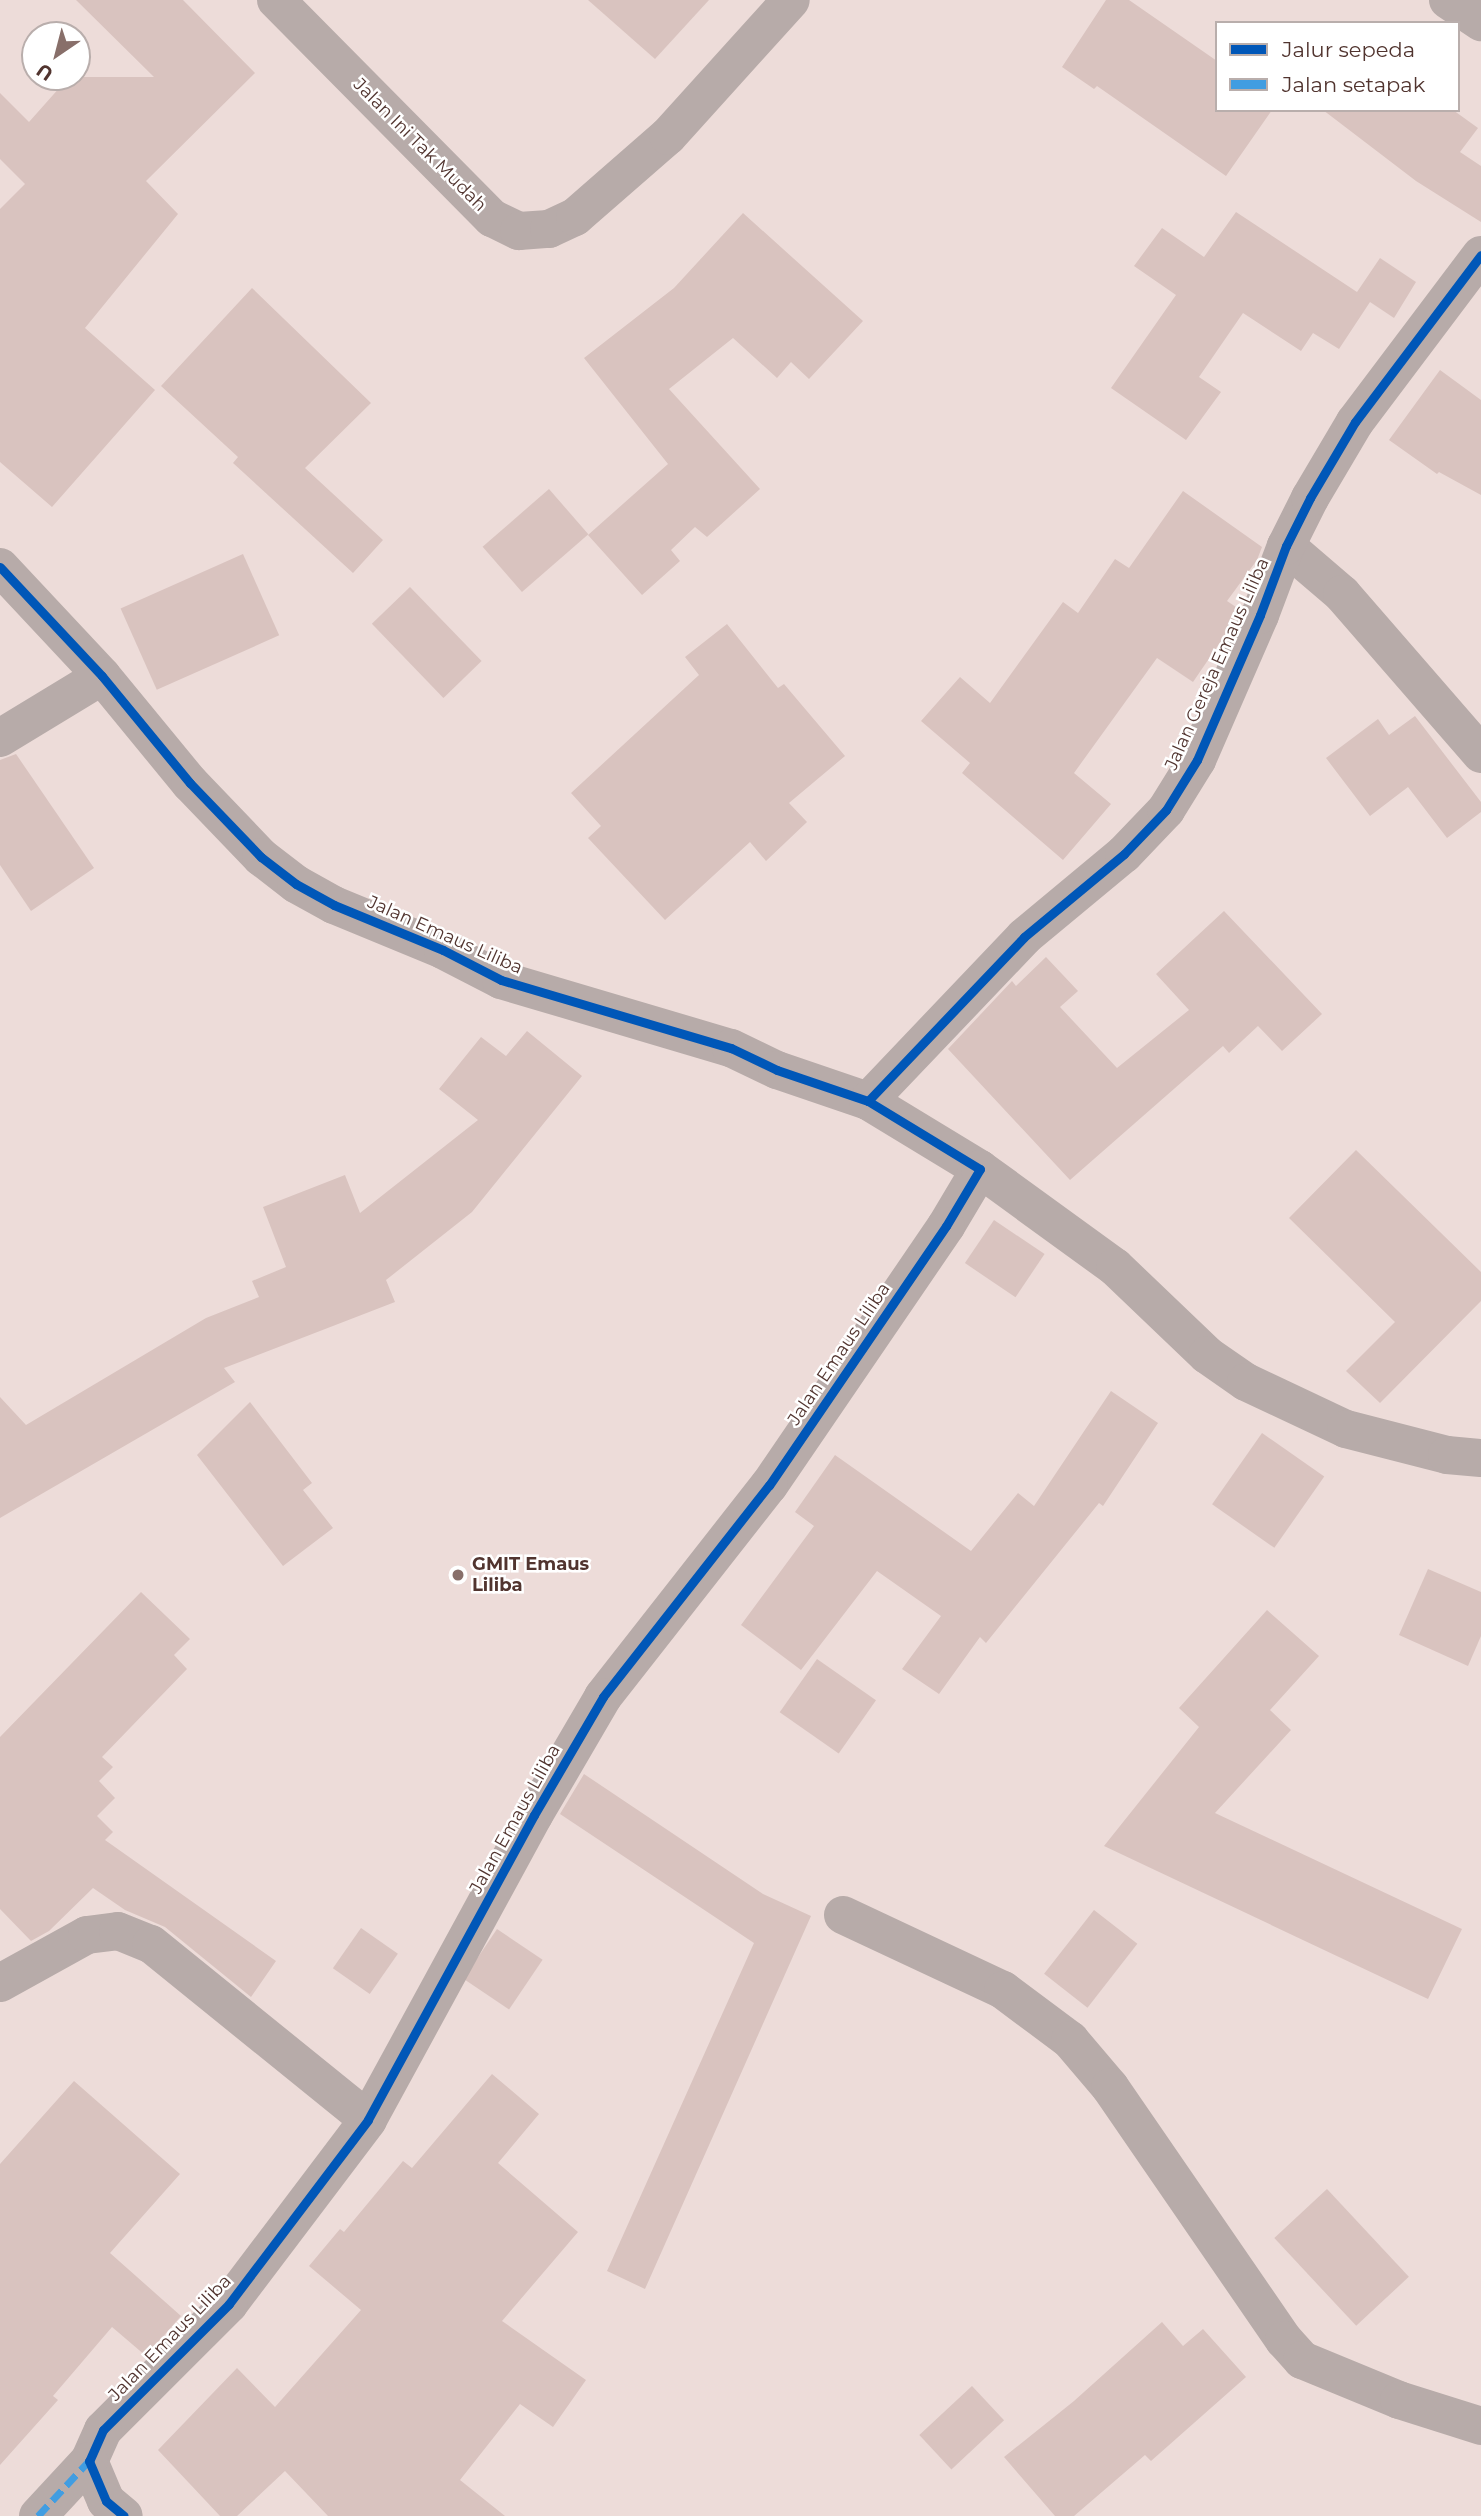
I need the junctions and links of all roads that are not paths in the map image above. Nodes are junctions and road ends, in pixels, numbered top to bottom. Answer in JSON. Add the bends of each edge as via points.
{"nodes":[{"id":1,"x":276,"y":0,"type":"edge"},
{"id":2,"x":791,"y":0,"type":"edge"},
{"id":3,"x":1448,"y":0,"type":"edge"},
{"id":4,"x":1481,"y":22,"type":"edge"},
{"id":5,"x":1481,"y":255,"type":"edge"},
{"id":6,"x":1286,"y":546,"type":"junction"},
{"id":7,"x":0,"y":567,"type":"edge"},
{"id":8,"x":102,"y":676,"type":"junction"},
{"id":9,"x":0,"y":738,"type":"edge"},
{"id":10,"x":1481,"y":754,"type":"edge"},
{"id":11,"x":868,"y":1101,"type":"junction"},
{"id":12,"x":979,"y":1169,"type":"junction"},
{"id":13,"x":1481,"y":1458,"type":"edge"},
{"id":14,"x":843,"y":1914,"type":"dead end"},
{"id":15,"x":0,"y":1983,"type":"edge"},
{"id":16,"x":368,"y":2120,"type":"junction"},
{"id":17,"x":1481,"y":2426,"type":"edge"},
{"id":18,"x":89,"y":2461,"type":"junction"},
{"id":19,"x":38,"y":2516,"type":"edge"},
{"id":20,"x":124,"y":2516,"type":"edge"}],
"edges":[{"from":1,"to":2,"type":"street","name":"Jalan Ini Tak Mudah","via":[[492,218],[519,231],[548,229],[575,217],[668,136]]},
{"from":3,"to":4,"type":"street"},
{"from":5,"to":6,"type":"street","name":"Jalan Gereja Emaus Liliba","via":[[1354,422]]},
{"from":6,"to":10,"type":"street","via":[[1342,594]]},
{"from":6,"to":11,"type":"street","name":"Jalan Gereja Emaus Liliba","via":[[1197,760],[1166,810],[1124,854],[1024,937]]},
{"from":7,"to":8,"type":"street","name":"Jalan Emaus Liliba"},
{"from":8,"to":9,"type":"street"},
{"from":8,"to":11,"type":"street","name":"Jalan Emaus Liliba","via":[[190,783],[261,857],[296,884],[500,980],[731,1048],[777,1070]]},
{"from":11,"to":12,"type":"street","name":"Jalan Emaus Liliba"},
{"from":12,"to":13,"type":"street","via":[[1115,1266],[1207,1355],[1247,1382],[1346,1429],[1447,1455]]},
{"from":12,"to":16,"type":"street","name":"Jalan Emaus Liliba","via":[[946,1226],[769,1485],[603,1697]]},
{"from":14,"to":17,"type":"street","via":[[1003,1990],[1070,2040],[1110,2087],[1302,2360],[1399,2400]]},
{"from":15,"to":16,"type":"street","via":[[87,1935],[118,1931],[129,1935],[150,1944]]},
{"from":16,"to":18,"type":"street","name":"Jalan Emaus Liliba","via":[[229,2304],[103,2430]]},
{"from":18,"to":19,"type":"street","name":"Jalan Emaus Liliba"},
{"from":18,"to":20,"type":"street","via":[[106,2501]]}]}
